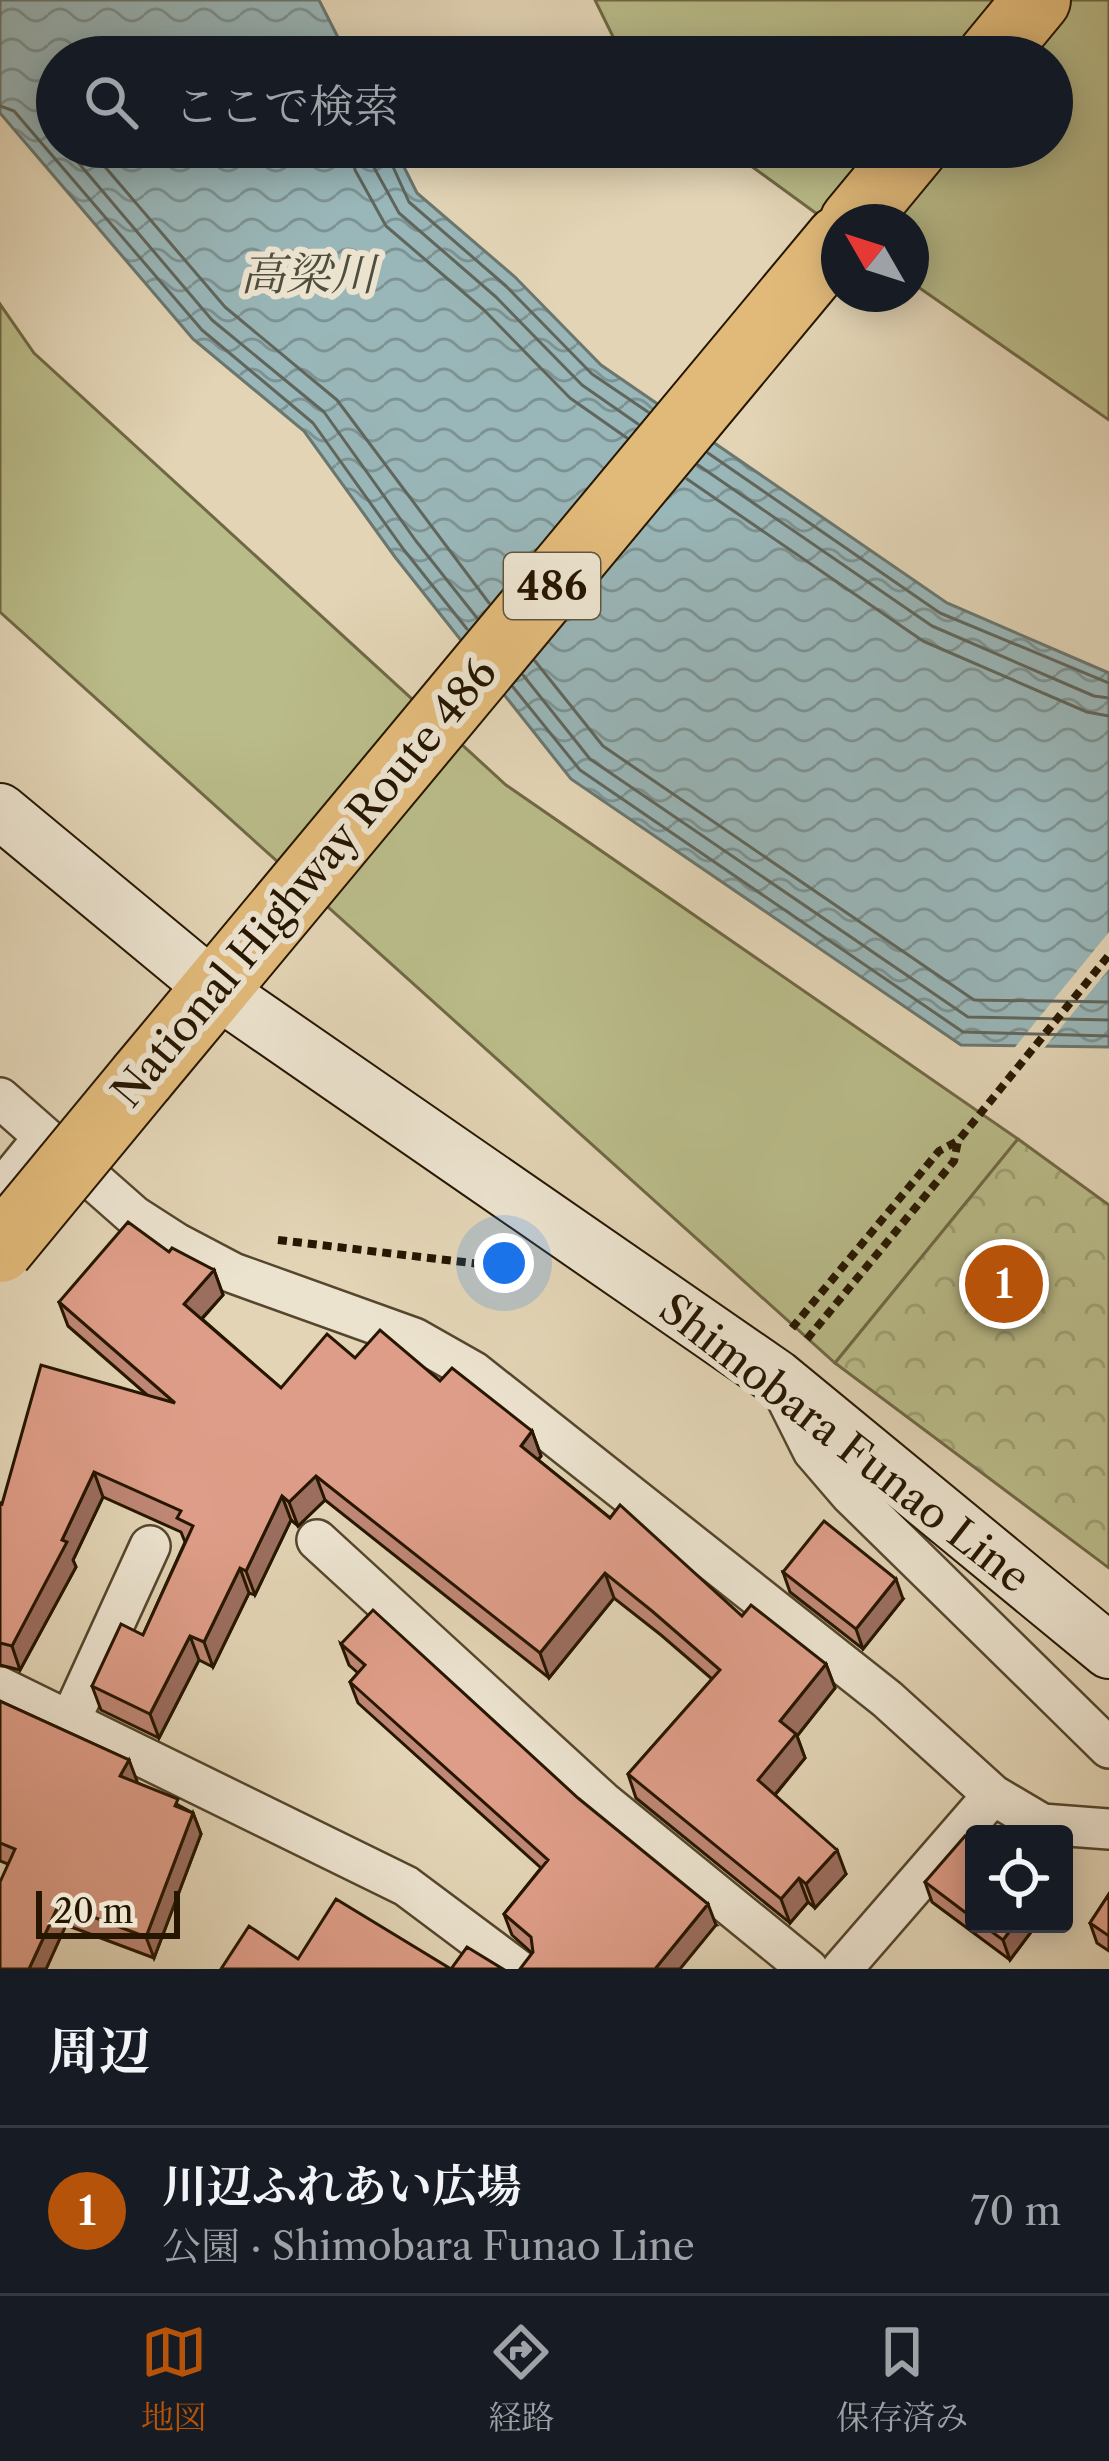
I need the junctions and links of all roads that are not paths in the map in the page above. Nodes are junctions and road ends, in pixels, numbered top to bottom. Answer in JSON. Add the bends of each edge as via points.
{"nodes":[{"id":1,"x":1037,"y":0,"type":"edge"},
{"id":2,"x":1007,"y":36,"type":"edge"},
{"id":3,"x":898,"y":168,"type":"edge"},
{"id":4,"x":868,"y":204,"type":"edge"},
{"id":5,"x":821,"y":261,"type":"edge"},
{"id":6,"x":0,"y":811,"type":"edge"},
{"id":7,"x":216,"y":990,"type":"junction"},
{"id":8,"x":0,"y":1098,"type":"edge"},
{"id":9,"x":44,"y":1138,"type":"junction"},
{"id":10,"x":0,"y":1191,"type":"edge"},
{"id":11,"x":0,"y":1249,"type":"edge"},
{"id":12,"x":790,"y":1350,"type":"junction"},
{"id":13,"x":317,"y":1540,"type":"dead end"},
{"id":14,"x":150,"y":1546,"type":"dead end"},
{"id":15,"x":1109,"y":1652,"type":"edge"},
{"id":16,"x":0,"y":1687,"type":"edge"},
{"id":17,"x":69,"y":1723,"type":"junction"},
{"id":18,"x":1109,"y":1748,"type":"edge"},
{"id":19,"x":993,"y":1795,"type":"junction"},
{"id":20,"x":1109,"y":1829,"type":"edge"},
{"id":21,"x":518,"y":1969,"type":"edge"},
{"id":22,"x":808,"y":1969,"type":"edge"},
{"id":23,"x":842,"y":1969,"type":"edge"}],
"edges":[{"from":1,"to":2,"type":"highway"},
{"from":3,"to":4,"type":"highway"},
{"from":5,"to":7,"type":"highway","name":"National Highway Route 486","number":"486"},
{"from":6,"to":7,"type":"main road","name":"Shimobara Funao Line"},
{"from":7,"to":11,"type":"highway","name":"National Highway Route 486","number":"486","bridge":true},
{"from":7,"to":12,"type":"main road","name":"Shimobara Funao Line"},
{"from":8,"to":9,"type":"street"},
{"from":9,"to":10,"type":"street"},
{"from":9,"to":19,"type":"street","via":[[176,1243],[233,1273],[414,1338],[474,1372],[887,1699]]},
{"from":12,"to":15,"type":"main road","name":"Shimobara Funao Line"},
{"from":12,"to":18,"type":"street","via":[[813,1451]]},
{"from":13,"to":22,"type":"street","via":[[602,1802]]},
{"from":14,"to":17,"type":"street"},
{"from":16,"to":17,"type":"street"},
{"from":17,"to":21,"type":"street","via":[[406,1886]]},
{"from":19,"to":20,"type":"street","via":[[1042,1824]]},
{"from":19,"to":23,"type":"street"}]}
